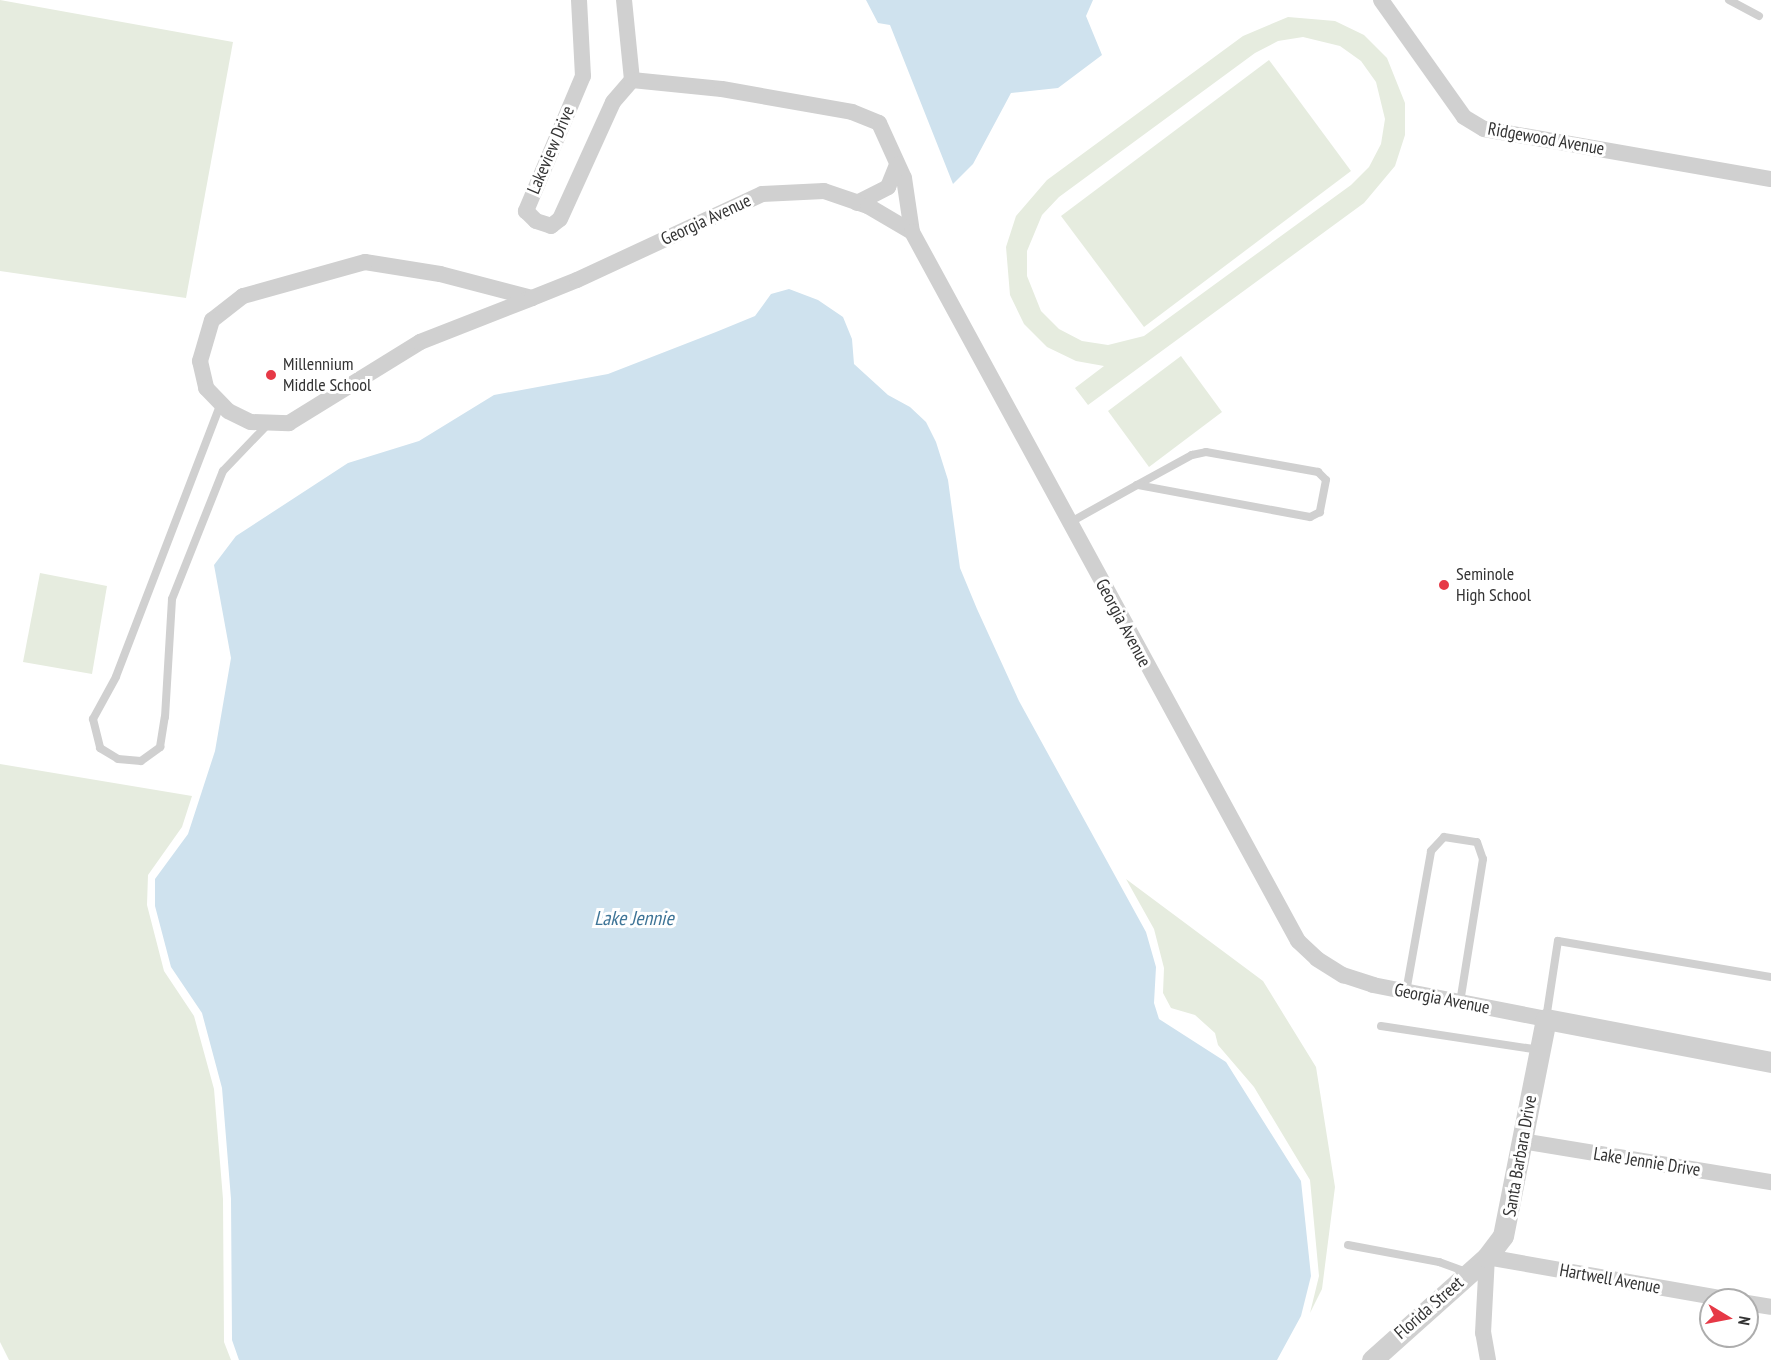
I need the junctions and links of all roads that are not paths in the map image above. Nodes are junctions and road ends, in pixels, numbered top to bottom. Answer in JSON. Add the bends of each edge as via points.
{"nodes":[{"id":1,"x":579,"y":0,"type":"edge"},
{"id":2,"x":624,"y":0,"type":"edge"},
{"id":3,"x":1381,"y":0,"type":"edge"},
{"id":4,"x":1729,"y":0,"type":"edge"},
{"id":5,"x":1759,"y":16,"type":"dead end"},
{"id":6,"x":632,"y":80,"type":"junction"},
{"id":7,"x":897,"y":165,"type":"junction"},
{"id":8,"x":1771,"y":179,"type":"edge"},
{"id":9,"x":857,"y":202,"type":"junction"},
{"id":10,"x":912,"y":232,"type":"junction"},
{"id":11,"x":532,"y":298,"type":"junction"},
{"id":12,"x":221,"y":403,"type":"junction"},
{"id":13,"x":269,"y":423,"type":"junction"},
{"id":14,"x":1137,"y":484,"type":"junction"},
{"id":15,"x":1069,"y":523,"type":"junction"},
{"id":16,"x":1771,"y":977,"type":"edge"},
{"id":17,"x":1406,"y":992,"type":"junction"},
{"id":18,"x":1460,"y":1002,"type":"junction"},
{"id":19,"x":1546,"y":1019,"type":"junction"},
{"id":20,"x":1381,"y":1026,"type":"dead end"},
{"id":21,"x":1540,"y":1050,"type":"junction"},
{"id":22,"x":1771,"y":1062,"type":"edge"},
{"id":23,"x":1522,"y":1141,"type":"junction"},
{"id":24,"x":1771,"y":1182,"type":"edge"},
{"id":25,"x":1348,"y":1245,"type":"dead end"},
{"id":26,"x":1487,"y":1257,"type":"junction"},
{"id":27,"x":1469,"y":1273,"type":"junction"},
{"id":28,"x":1699,"y":1294,"type":"edge"},
{"id":29,"x":1372,"y":1360,"type":"edge"},
{"id":30,"x":1488,"y":1360,"type":"edge"}],
"edges":[{"from":1,"to":6,"type":"street","name":"Lakeview Drive","via":[[583,76],[526,211],[536,221],[551,226],[560,219],[613,102]]},
{"from":2,"to":6,"type":"street"},
{"from":3,"to":8,"type":"street","name":"Ridgewood Avenue","via":[[1464,117],[1484,129]]},
{"from":4,"to":5,"type":"lane"},
{"from":6,"to":7,"type":"street","via":[[722,89],[852,112],[879,123]]},
{"from":7,"to":9,"type":"street","via":[[888,187]]},
{"from":7,"to":10,"type":"street","via":[[904,178]]},
{"from":9,"to":10,"type":"street","name":"Georgia Avenue"},
{"from":9,"to":11,"type":"street","name":"Georgia Avenue","via":[[824,191],[762,194]]},
{"from":10,"to":15,"type":"street","name":"Georgia Avenue"},
{"from":11,"to":12,"type":"street","name":"Georgia Avenue","via":[[440,274],[365,262],[243,296],[212,320],[200,361],[206,388]]},
{"from":11,"to":13,"type":"street","name":"Georgia Avenue","via":[[420,342],[289,423]]},
{"from":12,"to":13,"type":"street","name":"Georgia Avenue","via":[[252,422]]},
{"from":12,"to":13,"type":"lane","via":[[116,677],[93,719],[100,748],[118,759],[141,761],[159,747],[165,717],[172,599],[223,471]]},
{"from":14,"to":14,"type":"lane","via":[[1192,454],[1206,452],[1318,472],[1326,480],[1320,512],[1310,517]]},
{"from":14,"to":15,"type":"lane"},
{"from":15,"to":17,"type":"street","name":"Georgia Avenue","via":[[1298,941],[1343,975]]},
{"from":16,"to":19,"type":"lane","via":[[1558,941]]},
{"from":17,"to":18,"type":"street","name":"Georgia Avenue"},
{"from":17,"to":18,"type":"lane","via":[[1431,851],[1444,837],[1477,842],[1483,859]]},
{"from":18,"to":19,"type":"street","name":"Georgia Avenue"},
{"from":19,"to":21,"type":"street","name":"Santa Barbara Drive"},
{"from":19,"to":22,"type":"street","name":"Georgia Avenue"},
{"from":20,"to":21,"type":"lane"},
{"from":21,"to":23,"type":"street","name":"Santa Barbara Drive"},
{"from":23,"to":24,"type":"street","name":"Lake Jennie Drive"},
{"from":23,"to":26,"type":"street","name":"Santa Barbara Drive","via":[[1510,1219]]},
{"from":25,"to":27,"type":"lane","via":[[1439,1262]]},
{"from":26,"to":27,"type":"street","name":"Florida Street"},
{"from":26,"to":28,"type":"street","name":"Hartwell Avenue"},
{"from":26,"to":30,"type":"street","via":[[1483,1333]]},
{"from":27,"to":29,"type":"street","name":"Florida Street"}]}
